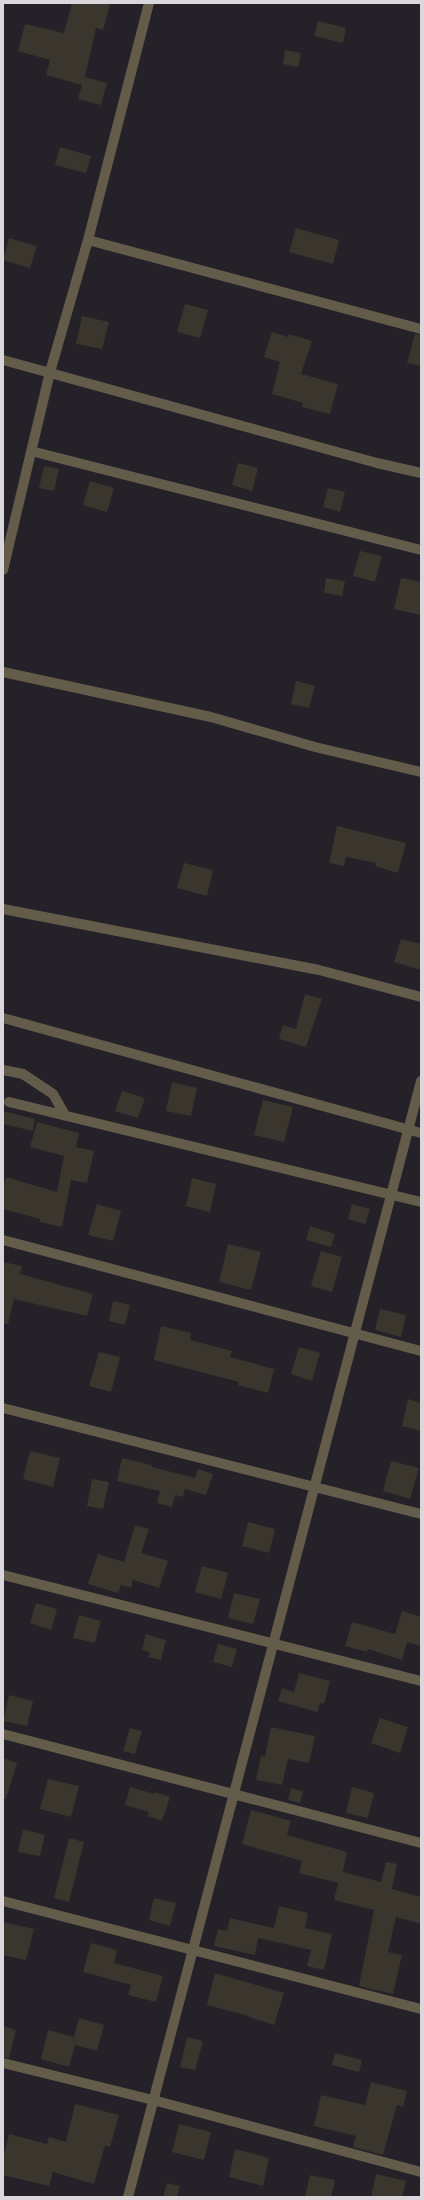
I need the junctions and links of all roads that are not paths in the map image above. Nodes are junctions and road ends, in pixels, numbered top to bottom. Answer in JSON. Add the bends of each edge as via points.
{"nodes":[{"id":1,"x":149,"y":3,"type":"edge"},
{"id":2,"x":88,"y":240,"type":"junction"},
{"id":3,"x":421,"y":329,"type":"edge"},
{"id":4,"x":3,"y":360,"type":"edge"},
{"id":5,"x":50,"y":372,"type":"junction"},
{"id":6,"x":31,"y":451,"type":"junction"},
{"id":7,"x":421,"y":473,"type":"edge"},
{"id":8,"x":421,"y":550,"type":"edge"},
{"id":9,"x":3,"y":570,"type":"edge"},
{"id":10,"x":3,"y":672,"type":"edge"},
{"id":11,"x":421,"y":772,"type":"edge"},
{"id":12,"x":3,"y":909,"type":"edge"},
{"id":13,"x":421,"y":997,"type":"edge"},
{"id":14,"x":3,"y":1018,"type":"edge"},
{"id":15,"x":3,"y":1070,"type":"edge"},
{"id":16,"x":421,"y":1081,"type":"edge"},
{"id":17,"x":9,"y":1102,"type":"dead end"},
{"id":18,"x":65,"y":1115,"type":"junction"},
{"id":19,"x":407,"y":1129,"type":"junction"},
{"id":20,"x":421,"y":1133,"type":"edge"},
{"id":21,"x":391,"y":1194,"type":"junction"},
{"id":22,"x":421,"y":1202,"type":"edge"},
{"id":23,"x":3,"y":1240,"type":"edge"},
{"id":24,"x":354,"y":1334,"type":"junction"},
{"id":25,"x":421,"y":1351,"type":"edge"},
{"id":26,"x":3,"y":1408,"type":"edge"},
{"id":27,"x":314,"y":1487,"type":"junction"},
{"id":28,"x":421,"y":1514,"type":"edge"},
{"id":29,"x":3,"y":1575,"type":"edge"},
{"id":30,"x":273,"y":1644,"type":"junction"},
{"id":31,"x":421,"y":1681,"type":"edge"},
{"id":32,"x":3,"y":1734,"type":"edge"},
{"id":33,"x":234,"y":1794,"type":"junction"},
{"id":34,"x":421,"y":1843,"type":"edge"},
{"id":35,"x":3,"y":1901,"type":"edge"},
{"id":36,"x":193,"y":1949,"type":"junction"},
{"id":37,"x":421,"y":2009,"type":"edge"},
{"id":38,"x":3,"y":2062,"type":"edge"},
{"id":39,"x":153,"y":2100,"type":"junction"},
{"id":40,"x":421,"y":2172,"type":"edge"},
{"id":41,"x":128,"y":2197,"type":"edge"}],
"edges":[{"from":1,"to":2,"type":"street"},
{"from":2,"to":3,"type":"street"},
{"from":2,"to":5,"type":"street"},
{"from":4,"to":5,"type":"street"},
{"from":5,"to":6,"type":"street"},
{"from":5,"to":7,"type":"street"},
{"from":6,"to":8,"type":"street"},
{"from":6,"to":9,"type":"street"},
{"from":10,"to":11,"type":"street","via":[[211,717],[315,747]]},
{"from":12,"to":13,"type":"street","via":[[319,970]]},
{"from":14,"to":19,"type":"street"},
{"from":15,"to":18,"type":"street","via":[[23,1074],[53,1094]]},
{"from":16,"to":19,"type":"street"},
{"from":17,"to":18,"type":"street"},
{"from":18,"to":21,"type":"street"},
{"from":19,"to":20,"type":"street"},
{"from":19,"to":21,"type":"street"},
{"from":21,"to":22,"type":"street"},
{"from":21,"to":24,"type":"street"},
{"from":23,"to":24,"type":"street"},
{"from":24,"to":25,"type":"street"},
{"from":24,"to":27,"type":"street"},
{"from":26,"to":27,"type":"street"},
{"from":27,"to":28,"type":"street"},
{"from":27,"to":30,"type":"street"},
{"from":29,"to":30,"type":"street"},
{"from":30,"to":31,"type":"street"},
{"from":30,"to":33,"type":"street"},
{"from":32,"to":33,"type":"street"},
{"from":33,"to":34,"type":"street"},
{"from":33,"to":36,"type":"street"},
{"from":35,"to":36,"type":"street"},
{"from":36,"to":37,"type":"street"},
{"from":36,"to":39,"type":"street"},
{"from":38,"to":39,"type":"street"},
{"from":39,"to":40,"type":"street"},
{"from":39,"to":41,"type":"street"}]}
